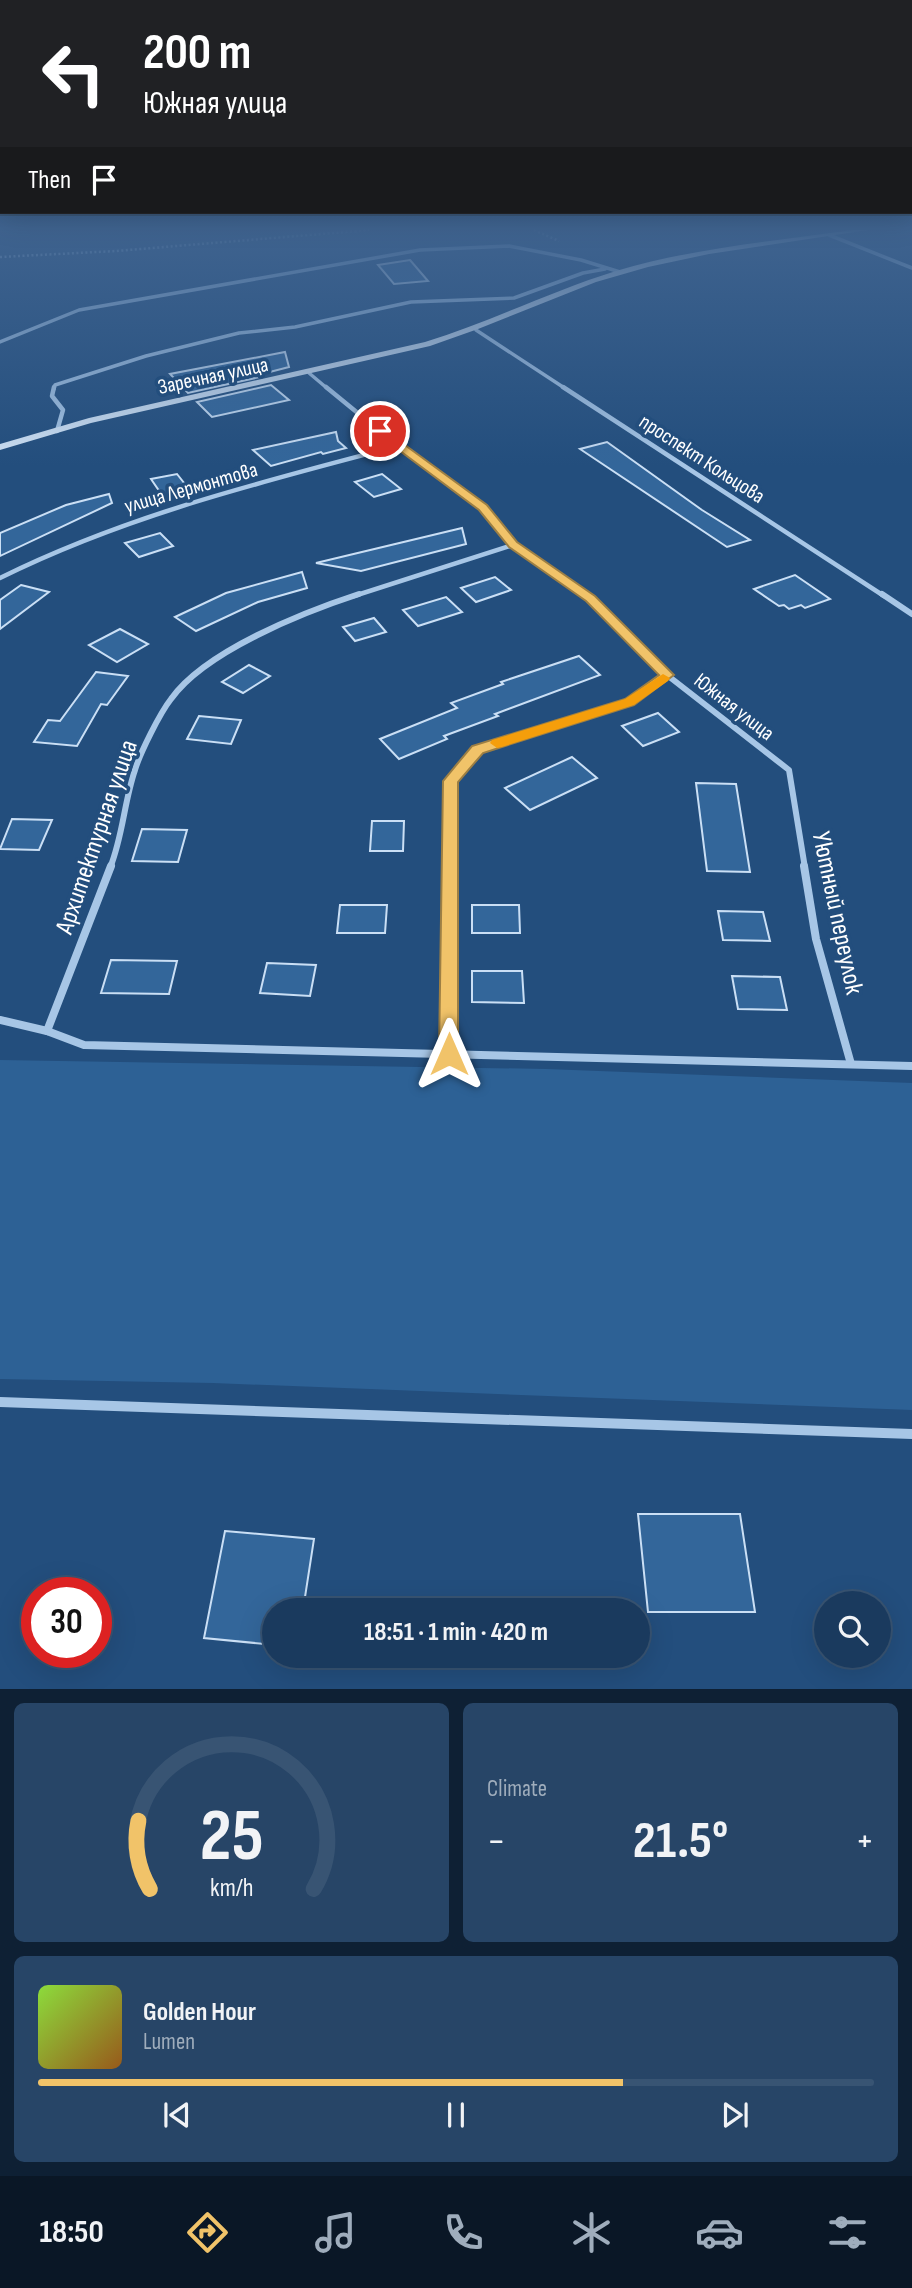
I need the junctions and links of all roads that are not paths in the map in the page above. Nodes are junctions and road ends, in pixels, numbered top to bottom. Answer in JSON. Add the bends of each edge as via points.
{"nodes":[{"id":1,"x":86,"y":309,"type":"edge"},
{"id":2,"x":379,"y":309,"type":"edge"},
{"id":3,"x":521,"y":309,"type":"edge"},
{"id":4,"x":476,"y":330,"type":"junction"},
{"id":5,"x":0,"y":342,"type":"edge"},
{"id":6,"x":309,"y":373,"type":"junction"},
{"id":7,"x":57,"y":431,"type":"junction"},
{"id":8,"x":398,"y":446,"type":"junction"},
{"id":9,"x":0,"y":447,"type":"edge"},
{"id":10,"x":513,"y":545,"type":"junction"},
{"id":11,"x":0,"y":578,"type":"edge"},
{"id":12,"x":912,"y":614,"type":"edge"},
{"id":13,"x":667,"y":675,"type":"junction"},
{"id":14,"x":789,"y":770,"type":"joint"},
{"id":15,"x":0,"y":1020,"type":"edge"},
{"id":16,"x":47,"y":1031,"type":"junction"},
{"id":17,"x":449,"y":1054,"type":"junction"},
{"id":18,"x":850,"y":1064,"type":"junction"},
{"id":19,"x":912,"y":1066,"type":"edge"},
{"id":20,"x":0,"y":1402,"type":"edge"},
{"id":21,"x":912,"y":1434,"type":"edge"}],
"edges":[{"from":1,"to":5,"type":"street"},
{"from":2,"to":7,"type":"street","via":[[295,327],[239,333],[55,384],[52,396],[63,410]]},
{"from":3,"to":4,"type":"street","name":"Заречная улица"},
{"from":4,"to":6,"type":"street","name":"Заречная улица"},
{"from":4,"to":12,"type":"street","name":"проспект Кольцова"},
{"from":6,"to":7,"type":"street","name":"Заречная улица"},
{"from":6,"to":8,"type":"street","name":"Южная улица"},
{"from":7,"to":9,"type":"street","name":"Заречная улица"},
{"from":8,"to":10,"type":"street","name":"Южная улица","via":[[483,508]]},
{"from":8,"to":11,"type":"street","name":"улица Лермонтова","via":[[137,519],[41,556]]},
{"from":10,"to":13,"type":"street","name":"Южная улица","via":[[591,599]]},
{"from":10,"to":16,"type":"street","name":"Архитектурная улица","via":[[313,609],[211,661],[171,698],[135,769],[119,845]]},
{"from":13,"to":14,"type":"street","name":"Южная улица"},
{"from":13,"to":17,"type":"street","via":[[629,702],[478,749],[450,781]]},
{"from":14,"to":18,"type":"street","name":"Уютный переулок","via":[[816,939]]},
{"from":15,"to":16,"type":"street"},
{"from":16,"to":17,"type":"street","via":[[84,1045]]},
{"from":17,"to":18,"type":"street"},
{"from":18,"to":19,"type":"street"},
{"from":20,"to":21,"type":"street"}]}
